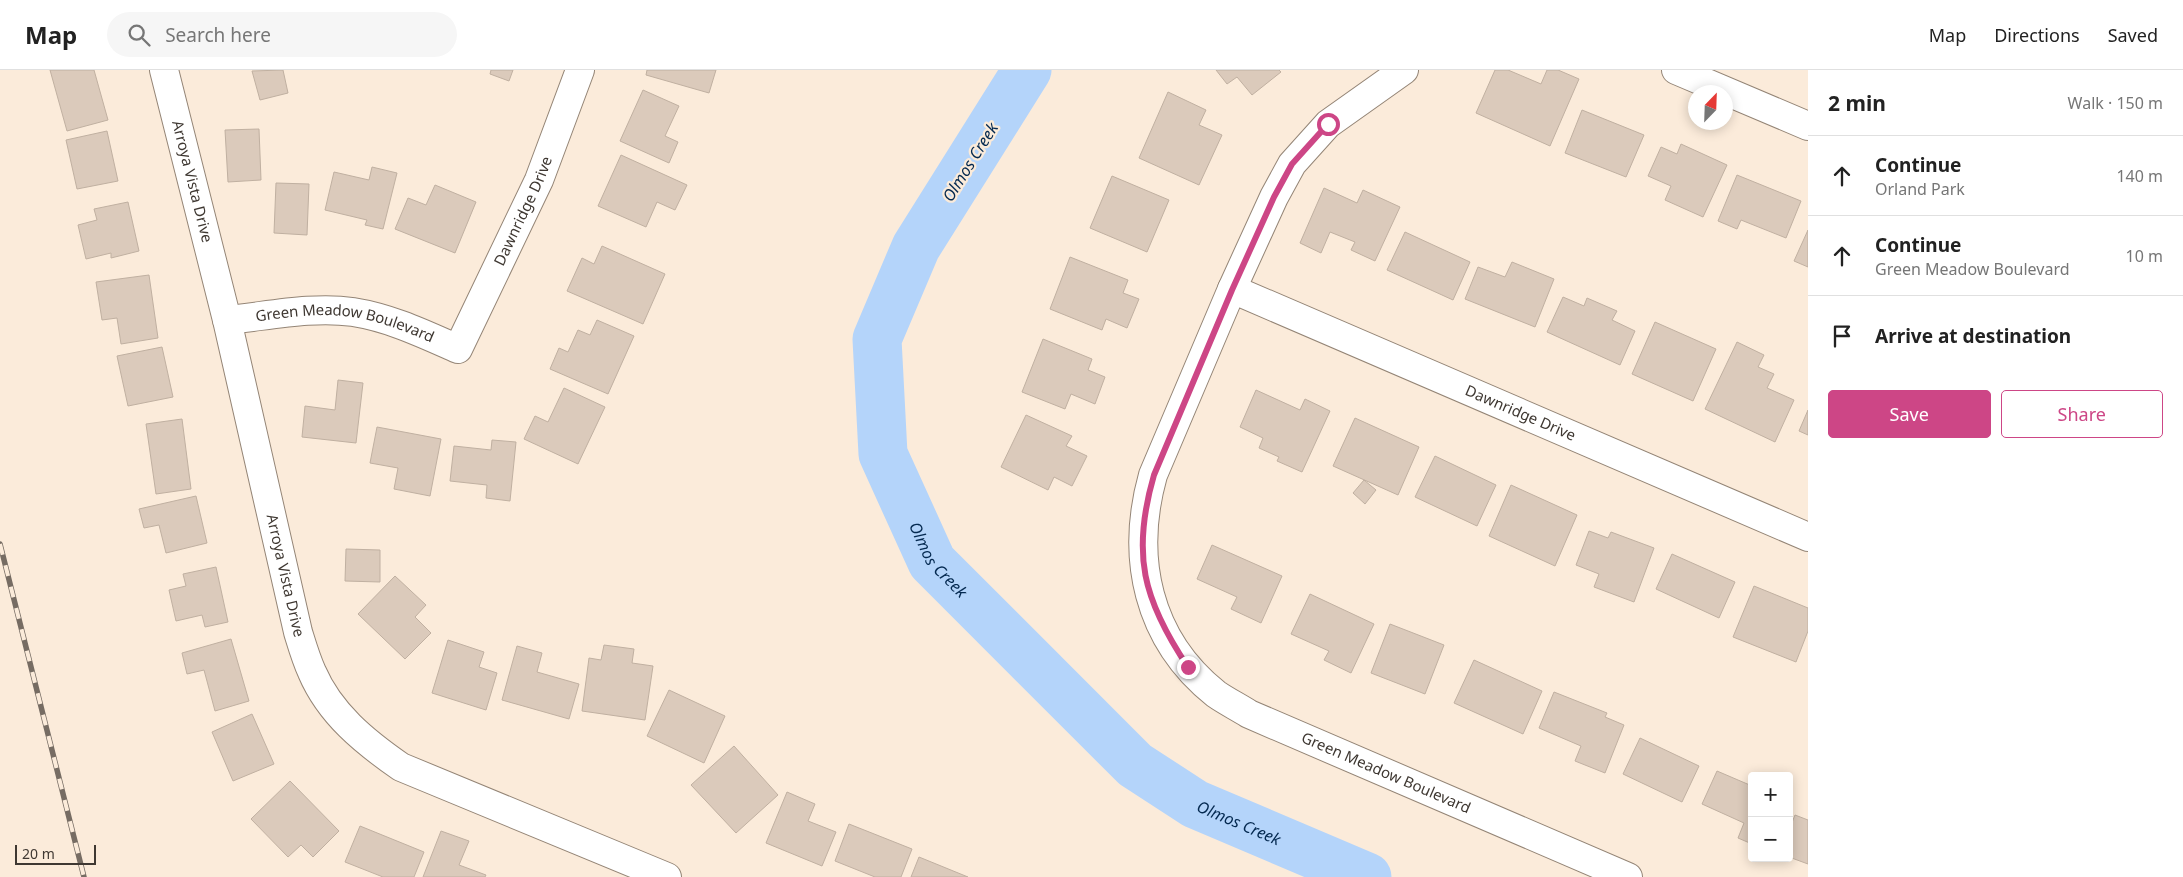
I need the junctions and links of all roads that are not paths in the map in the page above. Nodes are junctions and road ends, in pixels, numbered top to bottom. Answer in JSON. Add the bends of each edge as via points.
{"nodes":[{"id":1,"x":164,"y":70,"type":"edge"},
{"id":2,"x":580,"y":70,"type":"edge"},
{"id":3,"x":1404,"y":70,"type":"edge"},
{"id":4,"x":1676,"y":70,"type":"edge"},
{"id":5,"x":1808,"y":126,"type":"edge"},
{"id":6,"x":1232,"y":290,"type":"junction"},
{"id":7,"x":227,"y":320,"type":"junction"},
{"id":8,"x":458,"y":349,"type":"joint"},
{"id":9,"x":1808,"y":537,"type":"edge"},
{"id":10,"x":667,"y":877,"type":"edge"},
{"id":11,"x":1628,"y":877,"type":"edge"}],
"edges":[{"from":1,"to":7,"type":"street","name":"Arroya Vista Drive"},
{"from":2,"to":8,"type":"street","name":"Dawnridge Drive","via":[[539,180]]},
{"from":3,"to":6,"type":"street","name":"Green Meadow Boulevard","via":[[1328,124],[1292,164]]},
{"from":4,"to":5,"type":"street"},
{"from":6,"to":9,"type":"street","name":"Dawnridge Drive"},
{"from":6,"to":11,"type":"street","name":"Green Meadow Boulevard","via":[[1148,494],[1143,570],[1151,602],[1166,635],[1188,667],[1216,694],[1249,714]]},
{"from":7,"to":8,"type":"street","name":"Green Meadow Boulevard","via":[[309,311],[352,312],[394,322]]},
{"from":7,"to":10,"type":"street","name":"Arroya Vista Drive","via":[[298,632],[312,673],[335,711],[365,742],[401,767]]}]}
